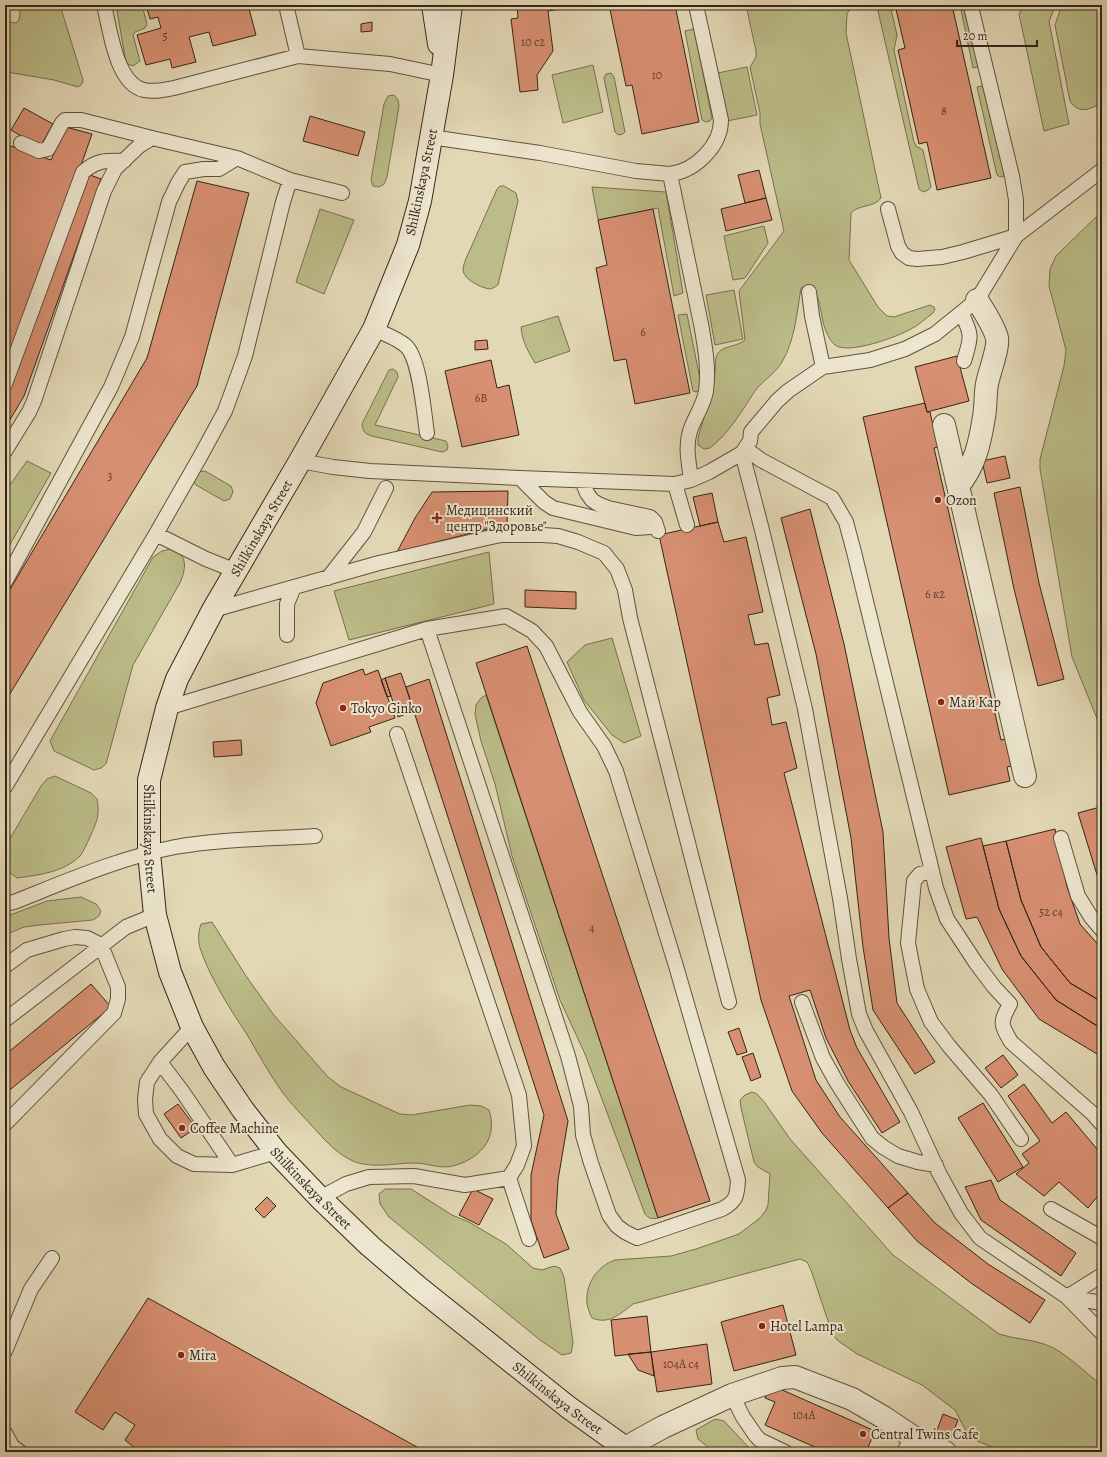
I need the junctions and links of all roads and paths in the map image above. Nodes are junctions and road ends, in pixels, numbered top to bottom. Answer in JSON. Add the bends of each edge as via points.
{"nodes":[{"id":1,"x":104,"y":5,"type":"edge"},
{"id":2,"x":286,"y":5,"type":"edge"},
{"id":3,"x":433,"y":5,"type":"edge"},
{"id":4,"x":451,"y":5,"type":"edge"},
{"id":5,"x":696,"y":5,"type":"edge"},
{"id":6,"x":972,"y":5,"type":"edge"},
{"id":7,"x":298,"y":56,"type":"junction"},
{"id":8,"x":442,"y":72,"type":"junction"},
{"id":9,"x":431,"y":137,"type":"junction"},
{"id":10,"x":152,"y":138,"type":"junction"},
{"id":11,"x":21,"y":143,"type":"dead end"},
{"id":12,"x":237,"y":158,"type":"junction"},
{"id":13,"x":124,"y":161,"type":"junction"},
{"id":14,"x":1102,"y":170,"type":"edge"},
{"id":15,"x":670,"y":174,"type":"junction"},
{"id":16,"x":290,"y":180,"type":"junction"},
{"id":17,"x":342,"y":193,"type":"dead end"},
{"id":18,"x":888,"y":209,"type":"dead end"},
{"id":19,"x":1016,"y":236,"type":"junction"},
{"id":20,"x":809,"y":292,"type":"dead end"},
{"id":21,"x":969,"y":306,"type":"junction"},
{"id":22,"x":374,"y":329,"type":"junction"},
{"id":23,"x":964,"y":362,"type":"dead end"},
{"id":24,"x":823,"y":368,"type":"junction"},
{"id":25,"x":5,"y":384,"type":"edge"},
{"id":26,"x":944,"y":425,"type":"dead end"},
{"id":27,"x":427,"y":433,"type":"dead end"},
{"id":28,"x":5,"y":451,"type":"edge"},
{"id":29,"x":744,"y":451,"type":"junction"},
{"id":30,"x":300,"y":461,"type":"junction"},
{"id":31,"x":520,"y":478,"type":"junction"},
{"id":32,"x":691,"y":480,"type":"junction"},
{"id":33,"x":582,"y":481,"type":"junction"},
{"id":34,"x":675,"y":484,"type":"junction"},
{"id":35,"x":958,"y":486,"type":"junction"},
{"id":36,"x":386,"y":488,"type":"dead end"},
{"id":37,"x":687,"y":525,"type":"dead end"},
{"id":38,"x":156,"y":534,"type":"junction"},
{"id":39,"x":236,"y":571,"type":"junction"},
{"id":40,"x":328,"y":578,"type":"junction"},
{"id":41,"x":5,"y":582,"type":"edge"},
{"id":42,"x":294,"y":587,"type":"junction"},
{"id":43,"x":213,"y":610,"type":"junction"},
{"id":44,"x":427,"y":629,"type":"junction"},
{"id":45,"x":287,"y":635,"type":"dead end"},
{"id":46,"x":167,"y":708,"type":"junction"},
{"id":47,"x":397,"y":734,"type":"dead end"},
{"id":48,"x":1024,"y":776,"type":"dead end"},
{"id":49,"x":5,"y":787,"type":"edge"},
{"id":50,"x":315,"y":836,"type":"dead end"},
{"id":51,"x":1061,"y":838,"type":"dead end"},
{"id":52,"x":149,"y":853,"type":"junction"},
{"id":53,"x":932,"y":872,"type":"junction"},
{"id":54,"x":5,"y":904,"type":"edge"},
{"id":55,"x":155,"y":916,"type":"junction"},
{"id":56,"x":1102,"y":930,"type":"edge"},
{"id":57,"x":101,"y":945,"type":"junction"},
{"id":58,"x":5,"y":966,"type":"edge"},
{"id":59,"x":728,"y":1002,"type":"dead end"},
{"id":60,"x":802,"y":1002,"type":"dead end"},
{"id":61,"x":5,"y":1020,"type":"edge"},
{"id":62,"x":192,"y":1027,"type":"junction"},
{"id":63,"x":160,"y":1062,"type":"junction"},
{"id":64,"x":5,"y":1124,"type":"edge"},
{"id":65,"x":1102,"y":1124,"type":"edge"},
{"id":66,"x":1021,"y":1139,"type":"dead end"},
{"id":67,"x":276,"y":1152,"type":"junction"},
{"id":68,"x":232,"y":1165,"type":"junction"},
{"id":69,"x":936,"y":1165,"type":"junction"},
{"id":70,"x":509,"y":1178,"type":"junction"},
{"id":71,"x":320,"y":1198,"type":"junction"},
{"id":72,"x":1051,"y":1209,"type":"dead end"},
{"id":73,"x":1102,"y":1238,"type":"edge"},
{"id":74,"x":529,"y":1239,"type":"dead end"},
{"id":75,"x":52,"y":1258,"type":"dead end"},
{"id":76,"x":1102,"y":1275,"type":"edge"},
{"id":77,"x":1067,"y":1296,"type":"junction"},
{"id":78,"x":1102,"y":1303,"type":"edge"},
{"id":79,"x":1102,"y":1333,"type":"edge"},
{"id":80,"x":5,"y":1351,"type":"edge"},
{"id":81,"x":732,"y":1395,"type":"junction"},
{"id":82,"x":5,"y":1433,"type":"edge"},
{"id":83,"x":908,"y":1444,"type":"edge"},
{"id":84,"x":628,"y":1450,"type":"edge"},
{"id":85,"x":939,"y":1451,"type":"edge"},
{"id":86,"x":20,"y":1452,"type":"edge"},
{"id":87,"x":785,"y":1452,"type":"edge"}],
"edges":[{"from":1,"to":7,"type":"lane","via":[[118,62],[124,75],[142,90],[174,88]]},
{"from":2,"to":7,"type":"lane"},
{"from":3,"to":8,"type":"main road","name":"Shilkinskaya Street"},
{"from":4,"to":8,"type":"main road","name":"Shilkinskaya Street"},
{"from":5,"to":15,"type":"lane","via":[[721,126],[716,141],[699,161],[679,173]]},
{"from":6,"to":19,"type":"lane","via":[[1012,176],[1016,200]]},
{"from":7,"to":8,"type":"lane","via":[[390,64]]},
{"from":8,"to":9,"type":"main road","name":"Shilkinskaya Street"},
{"from":9,"to":15,"type":"lane"},
{"from":9,"to":22,"type":"main road","name":"Shilkinskaya Street","via":[[420,201],[408,245]]},
{"from":10,"to":11,"type":"lane","via":[[69,119],[62,123],[48,149],[39,151]]},
{"from":10,"to":12,"type":"lane"},
{"from":10,"to":13,"type":"lane","via":[[139,146]]},
{"from":12,"to":16,"type":"lane"},
{"from":12,"to":41,"type":"lane","via":[[219,169],[185,172],[178,183],[169,202],[132,337],[111,387]]},
{"from":13,"to":25,"type":"lane","via":[[105,160],[82,172]]},
{"from":13,"to":28,"type":"lane","via":[[115,169],[104,191],[30,412]]},
{"from":14,"to":19,"type":"lane"},
{"from":15,"to":32,"type":"lane","via":[[701,324],[708,374],[706,393],[690,430],[687,444]]},
{"from":16,"to":17,"type":"lane"},
{"from":16,"to":38,"type":"lane","via":[[245,356],[225,411]]},
{"from":18,"to":19,"type":"lane","via":[[898,246],[908,258],[942,257]]},
{"from":19,"to":21,"type":"lane"},
{"from":20,"to":24,"type":"lane"},
{"from":21,"to":23,"type":"lane","via":[[970,340]]},
{"from":21,"to":24,"type":"lane","via":[[935,334],[905,349],[870,360]]},
{"from":21,"to":35,"type":"main road","via":[[986,313],[997,339],[986,384],[984,418],[974,461]]},
{"from":22,"to":27,"type":"lane","via":[[408,347],[417,369]]},
{"from":22,"to":30,"type":"main road","name":"Shilkinskaya Street"},
{"from":24,"to":29,"type":"lane","via":[[777,401],[751,432],[750,441]]},
{"from":26,"to":35,"type":"main road"},
{"from":29,"to":32,"type":"lane"},
{"from":29,"to":53,"type":"lane","via":[[832,498],[846,522]]},
{"from":29,"to":69,"type":"lane","via":[[805,709],[859,1014]]},
{"from":30,"to":31,"type":"lane","via":[[370,471]]},
{"from":30,"to":39,"type":"main road","name":"Shilkinskaya Street"},
{"from":31,"to":33,"type":"lane"},
{"from":31,"to":33,"type":"lane","via":[[553,508],[636,528],[654,529],[655,522],[650,516],[598,504],[587,493]]},
{"from":32,"to":34,"type":"lane"},
{"from":33,"to":34,"type":"lane"},
{"from":34,"to":37,"type":"lane"},
{"from":35,"to":48,"type":"main road"},
{"from":36,"to":40,"type":"lane","via":[[364,532]]},
{"from":38,"to":39,"type":"lane"},
{"from":38,"to":49,"type":"lane"},
{"from":39,"to":43,"type":"main road","name":"Shilkinskaya Street"},
{"from":40,"to":42,"type":"lane"},
{"from":40,"to":59,"type":"lane","via":[[378,563],[501,535],[558,536],[604,553],[617,569],[625,590]]},
{"from":42,"to":43,"type":"lane"},
{"from":42,"to":45,"type":"lane","via":[[287,604]]},
{"from":43,"to":46,"type":"main road","name":"Shilkinskaya Street","via":[[177,679]]},
{"from":44,"to":44,"type":"lane","via":[[506,616],[532,631],[546,646],[580,712],[604,746],[621,785],[738,1180],[737,1194],[732,1204],[637,1238],[616,1226],[609,1216],[583,1135],[581,1106],[568,1056]]},
{"from":44,"to":46,"type":"lane"},
{"from":46,"to":52,"type":"main road","name":"Shilkinskaya Street","via":[[149,780]]},
{"from":47,"to":70,"type":"lane","via":[[519,1095],[524,1146],[518,1165]]},
{"from":50,"to":52,"type":"lane","via":[[182,846]]},
{"from":51,"to":56,"type":"lane","via":[[1078,896]]},
{"from":52,"to":54,"type":"lane","via":[[107,865]]},
{"from":52,"to":55,"type":"main road","name":"Shilkinskaya Street"},
{"from":53,"to":65,"type":"lane","via":[[947,919],[976,964],[1010,1004],[1002,1026],[1011,1042]]},
{"from":53,"to":66,"type":"lane","via":[[920,874],[914,881],[908,943],[917,988],[931,1022],[992,1095]]},
{"from":55,"to":57,"type":"lane","via":[[126,927]]},
{"from":55,"to":62,"type":"main road","name":"Shilkinskaya Street","via":[[170,972]]},
{"from":57,"to":58,"type":"lane","via":[[87,938],[64,939],[27,950]]},
{"from":57,"to":61,"type":"lane"},
{"from":57,"to":64,"type":"lane","via":[[118,987],[114,1013]]},
{"from":60,"to":69,"type":"lane","via":[[824,1058],[872,1138],[898,1156]]},
{"from":62,"to":63,"type":"lane"},
{"from":62,"to":67,"type":"main road","name":"Shilkinskaya Street","via":[[214,1067]]},
{"from":63,"to":68,"type":"lane"},
{"from":63,"to":68,"type":"lane","via":[[147,1082],[144,1100],[146,1114],[160,1139],[176,1156],[194,1164]]},
{"from":67,"to":68,"type":"lane"},
{"from":67,"to":71,"type":"main road","name":"Shilkinskaya Street"},
{"from":69,"to":77,"type":"lane","via":[[962,1213],[980,1238]]},
{"from":70,"to":71,"type":"lane","via":[[465,1185],[414,1176],[369,1177],[346,1184]]},
{"from":70,"to":74,"type":"lane"},
{"from":71,"to":84,"type":"main road","name":"Shilkinskaya Street","via":[[418,1287],[568,1407]]},
{"from":72,"to":73,"type":"lane"},
{"from":75,"to":80,"type":"lane","via":[[31,1289]]},
{"from":76,"to":77,"type":"lane"},
{"from":77,"to":78,"type":"lane"},
{"from":77,"to":79,"type":"lane"},
{"from":81,"to":83,"type":"main road","via":[[782,1378],[795,1377],[852,1399],[883,1417]]},
{"from":81,"to":84,"type":"main road","via":[[663,1427]]},
{"from":81,"to":87,"type":"lane","via":[[743,1417],[760,1440]]},
{"from":82,"to":86,"type":"lane","via":[[12,1446]]},
{"from":83,"to":85,"type":"main road"}]}
